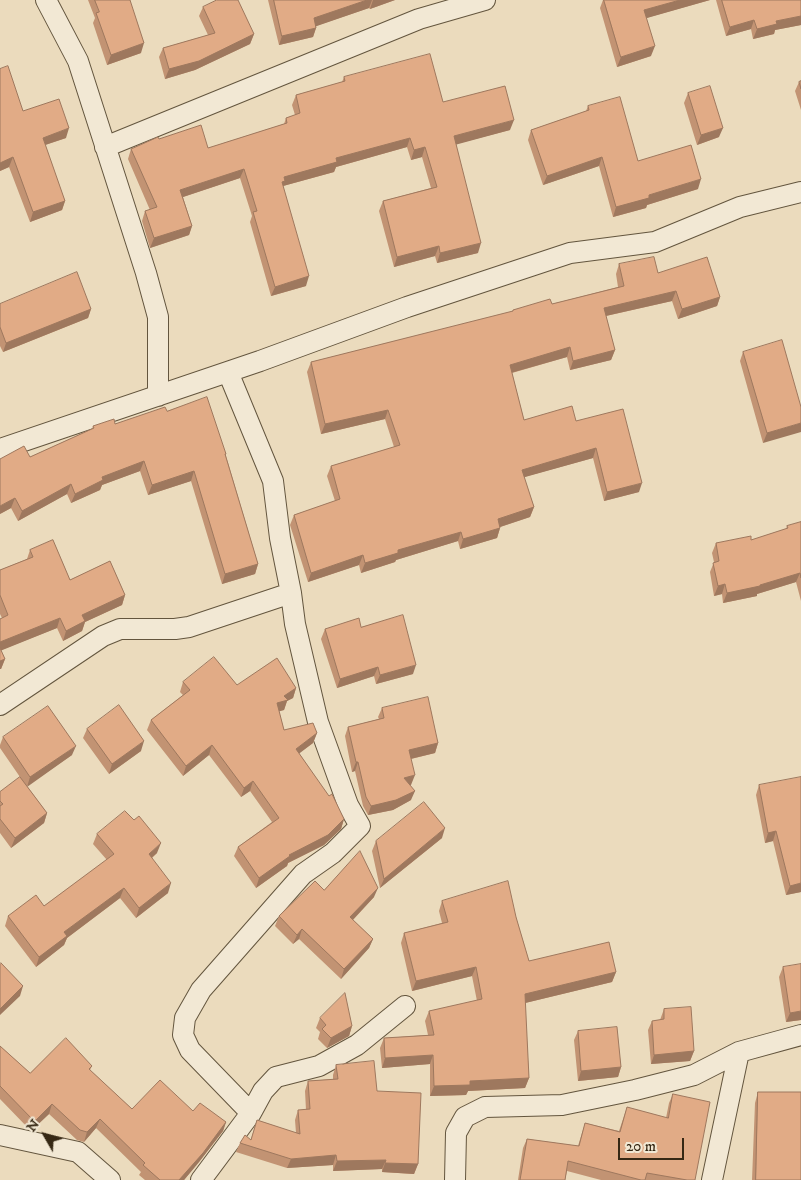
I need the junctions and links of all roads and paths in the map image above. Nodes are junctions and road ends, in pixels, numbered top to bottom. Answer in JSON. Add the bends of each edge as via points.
{"nodes":[{"id":1,"x":46,"y":0,"type":"edge"},
{"id":2,"x":485,"y":0,"type":"edge"},
{"id":3,"x":105,"y":147,"type":"junction"},
{"id":4,"x":801,"y":192,"type":"edge"},
{"id":5,"x":228,"y":372,"type":"junction"},
{"id":6,"x":158,"y":396,"type":"junction"},
{"id":7,"x":0,"y":449,"type":"edge"},
{"id":8,"x":291,"y":592,"type":"junction"},
{"id":9,"x":0,"y":705,"type":"edge"},
{"id":10,"x":405,"y":1006,"type":"dead end"},
{"id":11,"x":801,"y":1035,"type":"edge"},
{"id":12,"x":740,"y":1052,"type":"junction"},
{"id":13,"x":251,"y":1113,"type":"junction"},
{"id":14,"x":0,"y":1135,"type":"edge"},
{"id":15,"x":110,"y":1180,"type":"edge"},
{"id":16,"x":202,"y":1180,"type":"edge"},
{"id":17,"x":456,"y":1180,"type":"edge"},
{"id":18,"x":712,"y":1180,"type":"edge"}],
"edges":[{"from":1,"to":3,"type":"street","via":[[78,61]]},
{"from":2,"to":3,"type":"street","via":[[419,19]]},
{"from":3,"to":6,"type":"street","via":[[158,317]]},
{"from":4,"to":5,"type":"street","via":[[740,207],[656,242],[570,253],[406,307]]},
{"from":5,"to":6,"type":"street"},
{"from":5,"to":8,"type":"street","via":[[274,481],[280,538]]},
{"from":6,"to":7,"type":"street"},
{"from":8,"to":9,"type":"street","via":[[188,627],[120,629],[103,636]]},
{"from":8,"to":13,"type":"street","via":[[294,624],[318,722],[348,806],[360,826],[333,854],[303,874],[201,990],[185,1018],[183,1035],[190,1050]]},
{"from":10,"to":13,"type":"street","via":[[357,1045],[319,1066],[276,1077],[263,1091]]},
{"from":11,"to":12,"type":"street"},
{"from":12,"to":17,"type":"street","via":[[694,1075],[635,1090],[562,1105],[485,1107],[465,1117],[456,1133]]},
{"from":12,"to":18,"type":"street"},
{"from":13,"to":16,"type":"street"},
{"from":14,"to":15,"type":"street","via":[[78,1152]]}]}
